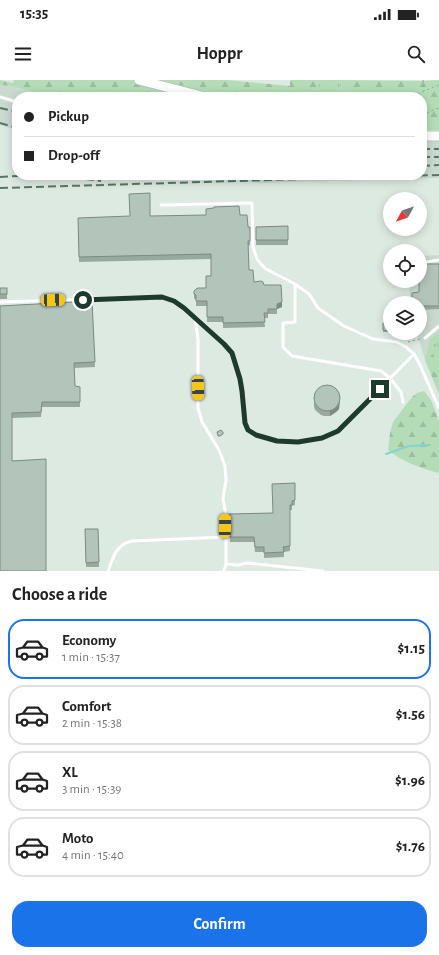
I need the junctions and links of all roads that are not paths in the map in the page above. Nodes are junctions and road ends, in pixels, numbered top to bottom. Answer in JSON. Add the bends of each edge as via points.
{"nodes":[{"id":1,"x":139,"y":80,"type":"edge"},
{"id":2,"x":186,"y":92,"type":"edge"},
{"id":3,"x":0,"y":97,"type":"edge"},
{"id":4,"x":12,"y":101,"type":"edge"},
{"id":5,"x":427,"y":136,"type":"edge"},
{"id":6,"x":439,"y":136,"type":"edge"},
{"id":7,"x":162,"y":205,"type":"dead end"},
{"id":8,"x":439,"y":260,"type":"edge"},
{"id":9,"x":427,"y":262,"type":"edge"},
{"id":10,"x":295,"y":284,"type":"junction"},
{"id":11,"x":0,"y":302,"type":"edge"},
{"id":12,"x":195,"y":317,"type":"junction"},
{"id":13,"x":439,"y":326,"type":"edge"},
{"id":14,"x":427,"y":336,"type":"edge"},
{"id":15,"x":414,"y":354,"type":"junction"},
{"id":16,"x":390,"y":378,"type":"junction"},
{"id":17,"x":403,"y":402,"type":"dead end"},
{"id":18,"x":439,"y":408,"type":"edge"},
{"id":19,"x":225,"y":537,"type":"junction"},
{"id":20,"x":226,"y":564,"type":"junction"},
{"id":21,"x":108,"y":571,"type":"edge"},
{"id":22,"x":224,"y":571,"type":"edge"},
{"id":23,"x":324,"y":571,"type":"edge"}],
"edges":[{"from":1,"to":2,"type":"street"},
{"from":3,"to":4,"type":"lane"},
{"from":5,"to":6,"type":"street"},
{"from":7,"to":10,"type":"lane","via":[[252,202],[253,248],[257,259],[266,269]]},
{"from":8,"to":9,"type":"lane"},
{"from":10,"to":15,"type":"lane","via":[[309,294],[318,308],[344,326],[373,340],[397,342]]},
{"from":10,"to":16,"type":"lane","via":[[295,322],[283,322],[283,347],[292,356],[381,371]]},
{"from":11,"to":12,"type":"lane","via":[[162,297],[174,301]]},
{"from":12,"to":16,"type":"lane","via":[[232,353],[240,379],[245,423],[248,430],[256,435],[277,441],[298,442],[322,438],[338,431]]},
{"from":12,"to":19,"type":"lane","via":[[198,340],[198,408],[202,422],[219,450],[225,466]]},
{"from":13,"to":14,"type":"lane"},
{"from":15,"to":16,"type":"lane"},
{"from":15,"to":18,"type":"lane"},
{"from":16,"to":17,"type":"lane","via":[[401,392]]},
{"from":19,"to":20,"type":"lane"},
{"from":19,"to":21,"type":"lane","via":[[124,543],[116,550]]},
{"from":20,"to":22,"type":"lane"},
{"from":20,"to":23,"type":"lane","via":[[247,563]]}]}
